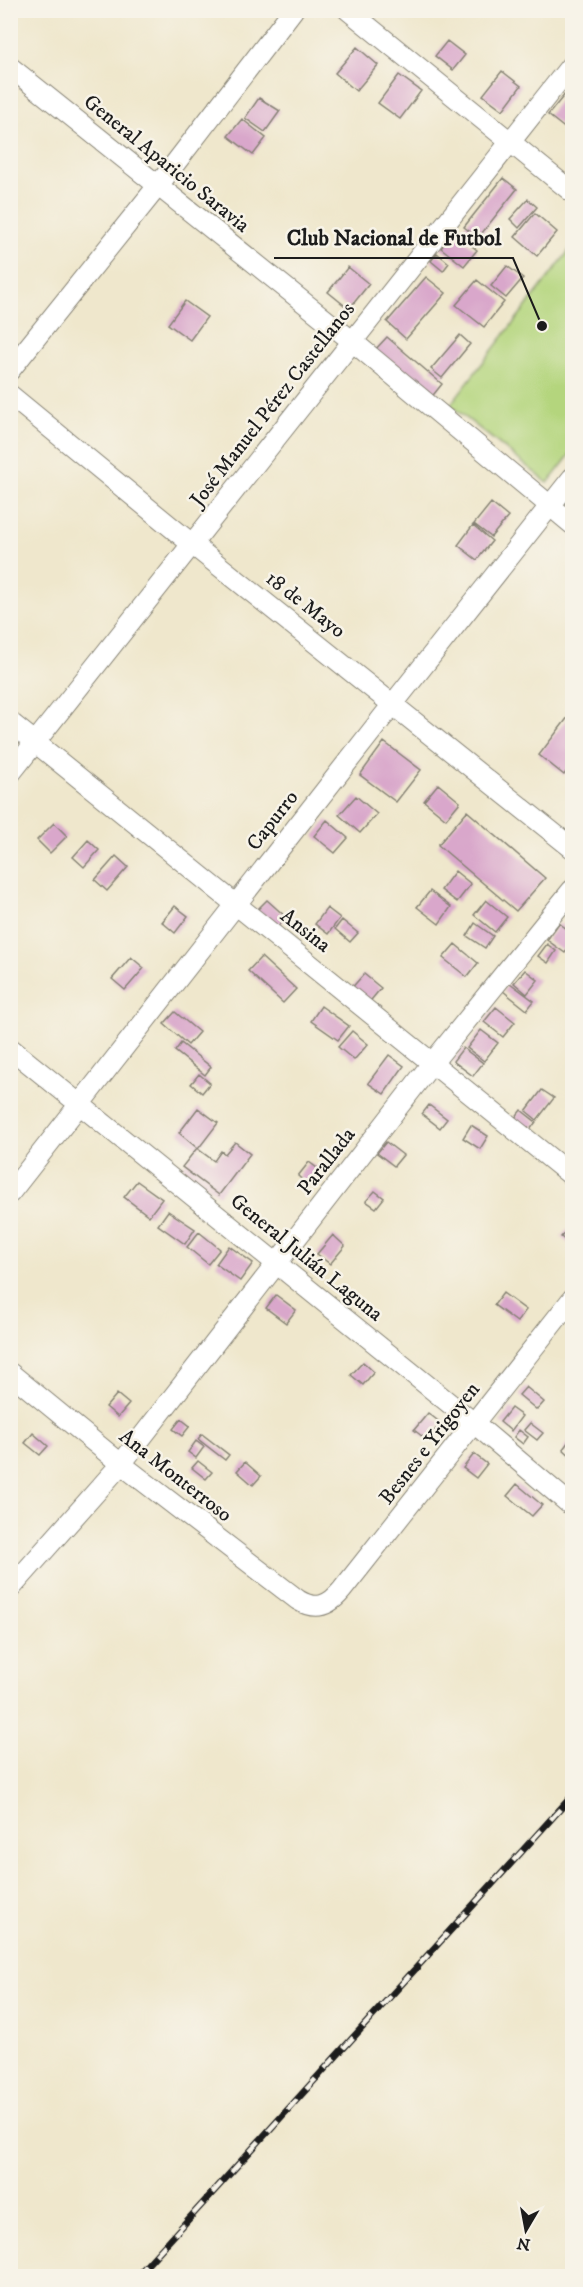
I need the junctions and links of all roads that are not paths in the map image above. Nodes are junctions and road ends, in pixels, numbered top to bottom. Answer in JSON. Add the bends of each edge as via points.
{"nodes":[{"id":1,"x":293,"y":10,"type":"edge"},
{"id":2,"x":348,"y":10,"type":"edge"},
{"id":3,"x":573,"y":64,"type":"edge"},
{"id":4,"x":10,"y":67,"type":"edge"},
{"id":5,"x":509,"y":142,"type":"junction"},
{"id":6,"x":157,"y":187,"type":"junction"},
{"id":7,"x":573,"y":192,"type":"edge"},
{"id":8,"x":352,"y":341,"type":"junction"},
{"id":9,"x":10,"y":370,"type":"edge"},
{"id":10,"x":10,"y":395,"type":"edge"},
{"id":11,"x":573,"y":478,"type":"edge"},
{"id":12,"x":550,"y":506,"type":"junction"},
{"id":13,"x":573,"y":524,"type":"edge"},
{"id":14,"x":193,"y":545,"type":"junction"},
{"id":15,"x":393,"y":704,"type":"junction"},
{"id":16,"x":10,"y":722,"type":"edge"},
{"id":17,"x":36,"y":743,"type":"junction"},
{"id":18,"x":10,"y":774,"type":"edge"},
{"id":19,"x":573,"y":848,"type":"edge"},
{"id":20,"x":573,"y":890,"type":"edge"},
{"id":21,"x":236,"y":906,"type":"junction"},
{"id":22,"x":10,"y":1048,"type":"edge"},
{"id":23,"x":434,"y":1062,"type":"junction"},
{"id":24,"x":80,"y":1104,"type":"junction"},
{"id":25,"x":573,"y":1176,"type":"edge"},
{"id":26,"x":10,"y":1193,"type":"edge"},
{"id":27,"x":277,"y":1264,"type":"junction"},
{"id":28,"x":573,"y":1299,"type":"edge"},
{"id":29,"x":10,"y":1373,"type":"edge"},
{"id":30,"x":475,"y":1424,"type":"junction"},
{"id":31,"x":121,"y":1464,"type":"junction"},
{"id":32,"x":573,"y":1506,"type":"edge"},
{"id":33,"x":10,"y":1589,"type":"edge"},
{"id":34,"x":316,"y":1607,"type":"joint"}],
"edges":[{"from":1,"to":6,"type":"street"},
{"from":2,"to":5,"type":"street"},
{"from":3,"to":5,"type":"street","name":"José Manuel Pérez Castellanos"},
{"from":4,"to":6,"type":"street","name":"General Aparicio Saravia"},
{"from":5,"to":7,"type":"street"},
{"from":5,"to":8,"type":"street","name":"José Manuel Pérez Castellanos"},
{"from":6,"to":8,"type":"street","name":"General Aparicio Saravia"},
{"from":6,"to":9,"type":"street"},
{"from":8,"to":12,"type":"street","name":"General Aparicio Saravia"},
{"from":8,"to":14,"type":"street","name":"José Manuel Pérez Castellanos"},
{"from":10,"to":14,"type":"street","name":"18 de Mayo"},
{"from":11,"to":12,"type":"street","name":"Capurro"},
{"from":12,"to":13,"type":"street","name":"General Aparicio Saravia"},
{"from":12,"to":15,"type":"street","name":"Capurro"},
{"from":14,"to":15,"type":"street","name":"18 de Mayo"},
{"from":14,"to":17,"type":"street","name":"José Manuel Pérez Castellanos"},
{"from":15,"to":19,"type":"street","name":"18 de Mayo"},
{"from":15,"to":21,"type":"street","name":"Capurro"},
{"from":16,"to":17,"type":"street","name":"Ansina"},
{"from":17,"to":18,"type":"street","name":"José Manuel Pérez Castellanos"},
{"from":17,"to":21,"type":"street","name":"Ansina"},
{"from":20,"to":23,"type":"street","name":"Parallada"},
{"from":21,"to":23,"type":"street","name":"Ansina"},
{"from":21,"to":24,"type":"street","name":"Capurro"},
{"from":22,"to":24,"type":"street","name":"General Julián Laguna"},
{"from":23,"to":25,"type":"street","name":"Ansina"},
{"from":23,"to":27,"type":"street","name":"Parallada"},
{"from":24,"to":26,"type":"street","name":"Capurro"},
{"from":24,"to":27,"type":"street","name":"General Julián Laguna"},
{"from":27,"to":30,"type":"street","name":"General Julián Laguna"},
{"from":27,"to":31,"type":"street","name":"Parallada"},
{"from":28,"to":30,"type":"street","name":"Besnes e Yrigoyen"},
{"from":29,"to":31,"type":"street","name":"Ana Monterroso"},
{"from":30,"to":32,"type":"street","name":"General Julián Laguna"},
{"from":30,"to":34,"type":"street","name":"Besnes e Yrigoyen","via":[[336,1598]]},
{"from":31,"to":33,"type":"street","name":"Parallada"},
{"from":31,"to":34,"type":"street","name":"Ana Monterroso","via":[[298,1600]]}]}
